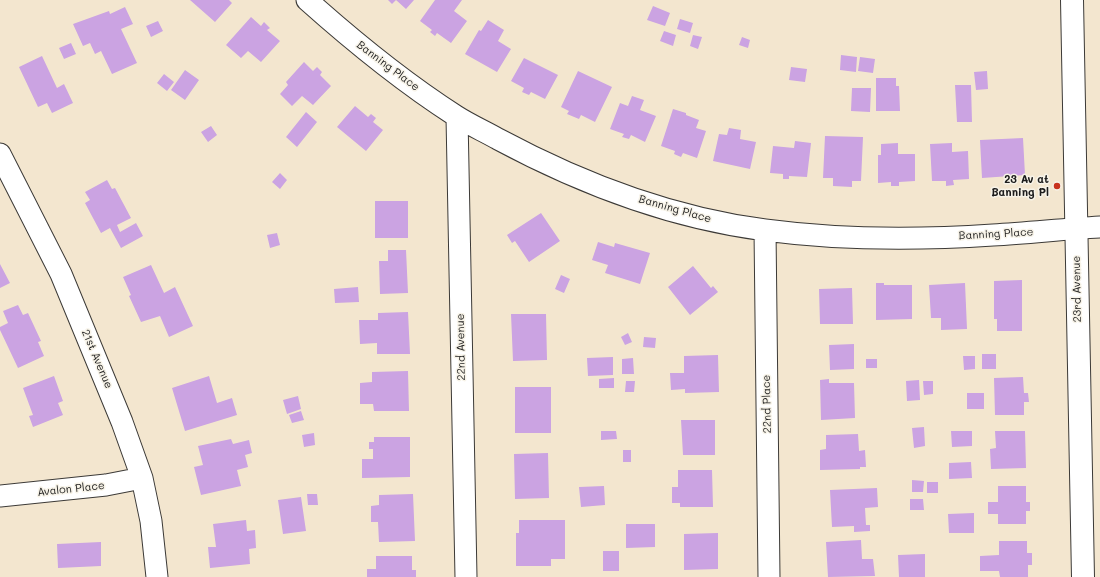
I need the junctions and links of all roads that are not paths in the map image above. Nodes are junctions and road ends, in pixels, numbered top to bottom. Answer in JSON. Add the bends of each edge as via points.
{"nodes":[{"id":1,"x":307,"y":0,"type":"edge"},
{"id":2,"x":1072,"y":0,"type":"edge"},
{"id":3,"x":457,"y":117,"type":"junction"},
{"id":4,"x":0,"y":154,"type":"edge"},
{"id":5,"x":1100,"y":228,"type":"edge"},
{"id":6,"x":1076,"y":229,"type":"junction"},
{"id":7,"x":765,"y":230,"type":"junction"},
{"id":8,"x":142,"y":478,"type":"junction"},
{"id":9,"x":0,"y":496,"type":"edge"},
{"id":10,"x":157,"y":577,"type":"edge"},
{"id":11,"x":466,"y":577,"type":"edge"},
{"id":12,"x":769,"y":577,"type":"edge"},
{"id":13,"x":1083,"y":577,"type":"edge"}],
"edges":[{"from":1,"to":3,"type":"street","name":"Banning Place","via":[[370,54]]},
{"from":2,"to":6,"type":"street","name":"23rd Avenue"},
{"from":3,"to":7,"type":"street","name":"Banning Place","via":[[577,178],[667,209]]},
{"from":3,"to":11,"type":"street","name":"22nd Avenue"},
{"from":4,"to":8,"type":"street","name":"21st Avenue","via":[[61,274],[122,422]]},
{"from":5,"to":6,"type":"street","name":"Banning Place"},
{"from":6,"to":7,"type":"street","name":"Banning Place","via":[[916,238],[832,236]]},
{"from":6,"to":13,"type":"street","name":"23rd Avenue"},
{"from":7,"to":12,"type":"street","name":"22nd Place"},
{"from":8,"to":9,"type":"street","name":"Avalon Place","via":[[106,485]]},
{"from":8,"to":10,"type":"street","name":"21st Avenue","via":[[151,521]]}]}
